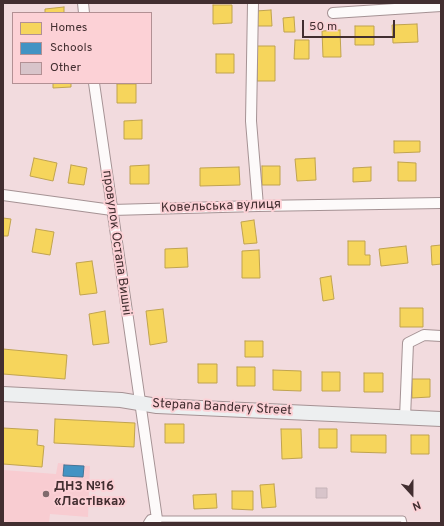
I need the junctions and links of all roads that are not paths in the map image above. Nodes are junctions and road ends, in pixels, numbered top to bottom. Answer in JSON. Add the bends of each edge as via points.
{"nodes":[{"id":1,"x":253,"y":3,"type":"edge"},
{"id":2,"x":441,"y":6,"type":"edge"},
{"id":3,"x":333,"y":13,"type":"dead end"},
{"id":4,"x":94,"y":84,"type":"edge"},
{"id":5,"x":3,"y":195,"type":"edge"},
{"id":6,"x":441,"y":203,"type":"edge"},
{"id":7,"x":258,"y":206,"type":"junction"},
{"id":8,"x":112,"y":210,"type":"junction"},
{"id":9,"x":441,"y":336,"type":"edge"},
{"id":10,"x":3,"y":394,"type":"edge"},
{"id":11,"x":139,"y":403,"type":"junction"},
{"id":12,"x":405,"y":418,"type":"junction"},
{"id":13,"x":441,"y":419,"type":"edge"},
{"id":14,"x":153,"y":521,"type":"edge"},
{"id":15,"x":404,"y":523,"type":"edge"}],
"edges":[{"from":1,"to":7,"type":"street","via":[[251,121]]},
{"from":2,"to":3,"type":"street"},
{"from":4,"to":8,"type":"street","name":"провулок Остапа Вишні"},
{"from":5,"to":8,"type":"street","name":"Ковельська вулиця"},
{"from":6,"to":7,"type":"street","name":"Ковельська вулиця"},
{"from":7,"to":8,"type":"street","name":"Ковельська вулиця"},
{"from":8,"to":11,"type":"street","name":"провулок Остапа Вишні"},
{"from":9,"to":12,"type":"street","via":[[424,336],[408,342]]},
{"from":10,"to":11,"type":"street","name":"Stepana Bandery Street"},
{"from":11,"to":12,"type":"street","name":"Stepana Bandery Street"},
{"from":11,"to":14,"type":"street","name":"провулок Остапа Вишні"},
{"from":12,"to":13,"type":"street","name":"Stepana Bandery Street"},
{"from":14,"to":15,"type":"lane","via":[[403,519]]}]}
